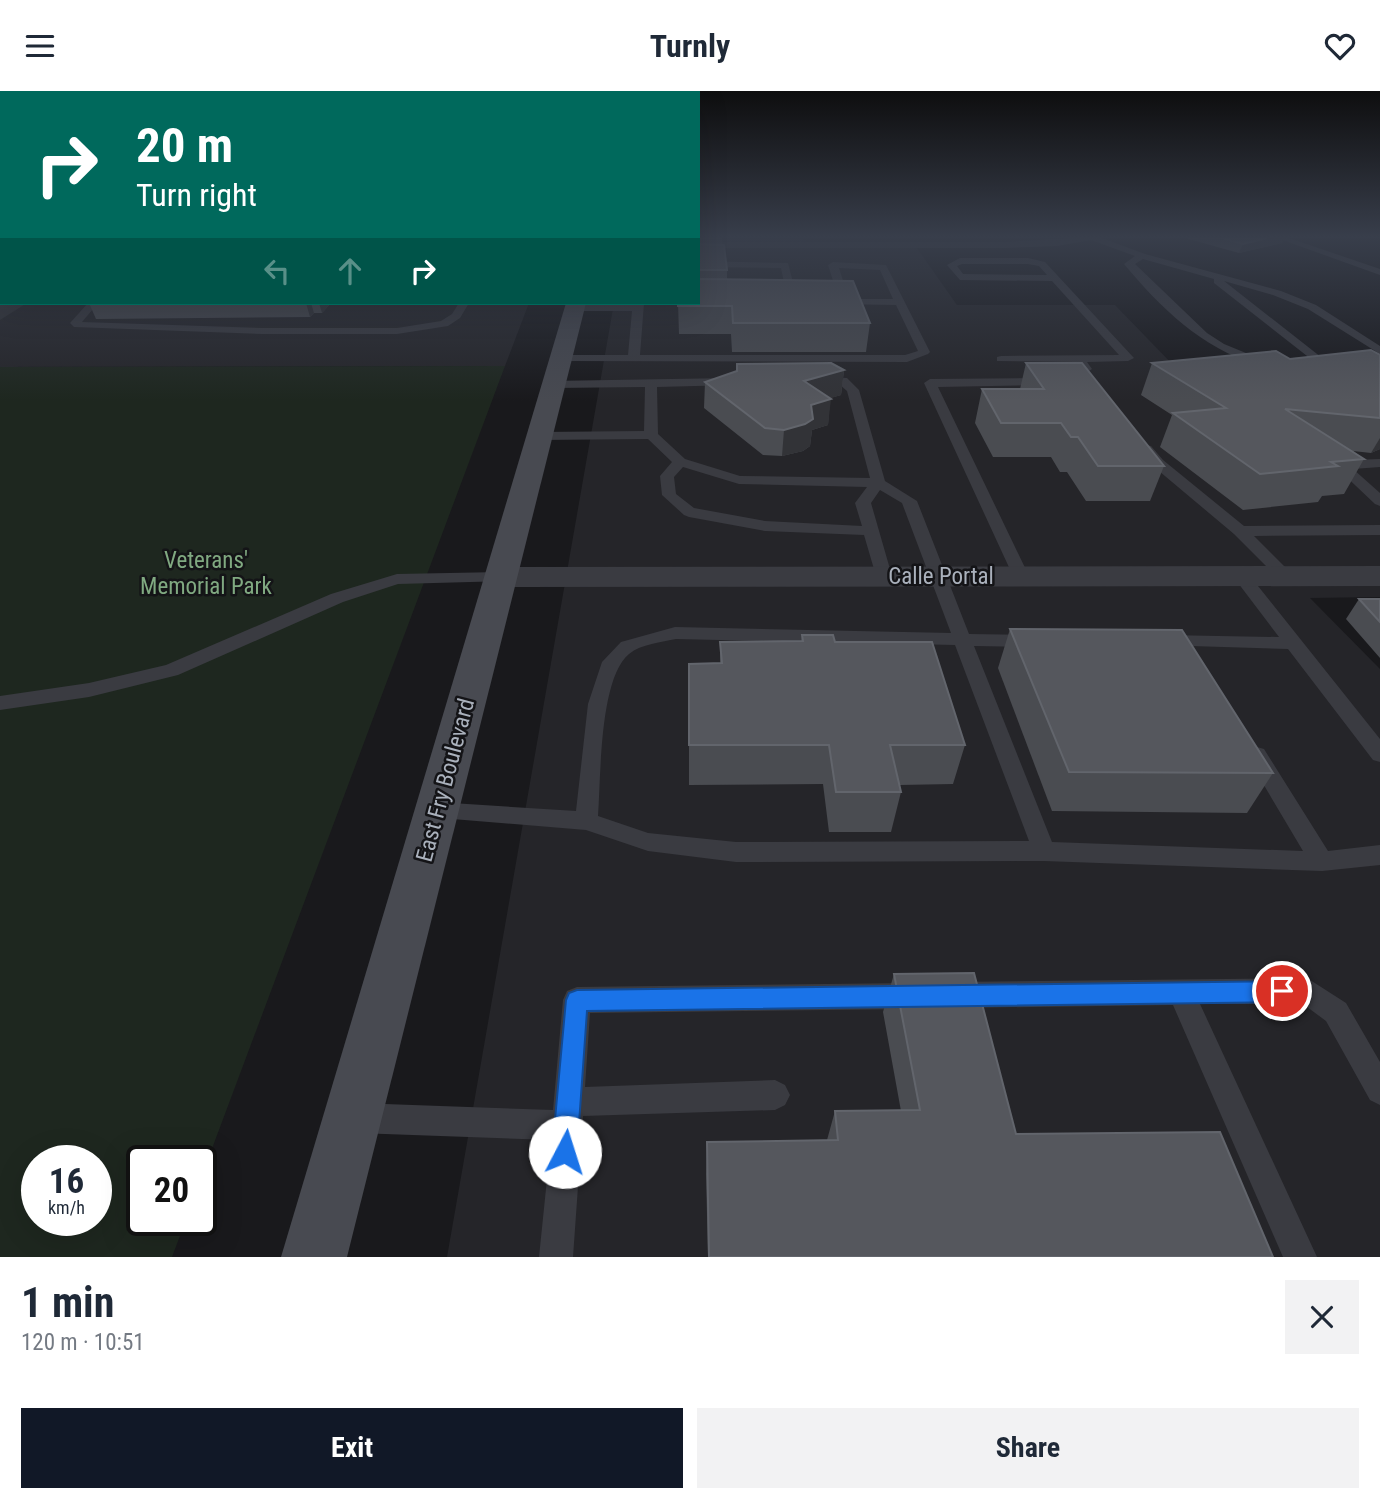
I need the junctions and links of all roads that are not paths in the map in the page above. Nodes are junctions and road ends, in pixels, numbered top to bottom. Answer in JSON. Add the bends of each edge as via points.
{"nodes":[{"id":1,"x":791,"y":292,"type":"edge"},
{"id":2,"x":842,"y":292,"type":"edge"},
{"id":3,"x":895,"y":292,"type":"edge"},
{"id":4,"x":1069,"y":292,"type":"edge"},
{"id":5,"x":1159,"y":292,"type":"edge"},
{"id":6,"x":1232,"y":292,"type":"edge"},
{"id":7,"x":1275,"y":292,"type":"edge"},
{"id":8,"x":779,"y":302,"type":"edge"},
{"id":9,"x":793,"y":302,"type":"junction"},
{"id":10,"x":806,"y":302,"type":"edge"},
{"id":11,"x":819,"y":302,"type":"edge"},
{"id":12,"x":845,"y":302,"type":"junction"},
{"id":13,"x":900,"y":302,"type":"junction"},
{"id":14,"x":91,"y":305,"type":"edge"},
{"id":15,"x":463,"y":305,"type":"edge"},
{"id":16,"x":575,"y":305,"type":"edge"},
{"id":17,"x":638,"y":305,"type":"edge"},
{"id":18,"x":1380,"y":351,"type":"edge"},
{"id":19,"x":561,"y":358,"type":"junction"},
{"id":20,"x":634,"y":358,"type":"junction"},
{"id":21,"x":1001,"y":359,"type":"dead end"},
{"id":22,"x":1078,"y":359,"type":"junction"},
{"id":23,"x":1269,"y":360,"type":"edge"},
{"id":24,"x":1294,"y":360,"type":"edge"},
{"id":25,"x":1320,"y":361,"type":"junction"},
{"id":26,"x":1333,"y":361,"type":"edge"},
{"id":27,"x":808,"y":380,"type":"edge"},
{"id":28,"x":743,"y":381,"type":"edge"},
{"id":29,"x":1054,"y":382,"type":"edge"},
{"id":30,"x":1082,"y":382,"type":"edge"},
{"id":31,"x":651,"y":383,"type":"junction"},
{"id":32,"x":554,"y":384,"type":"junction"},
{"id":33,"x":650,"y":435,"type":"junction"},
{"id":34,"x":540,"y":436,"type":"junction"},
{"id":35,"x":1136,"y":437,"type":"edge"},
{"id":36,"x":680,"y":462,"type":"junction"},
{"id":37,"x":1380,"y":463,"type":"edge"},
{"id":38,"x":878,"y":483,"type":"junction"},
{"id":39,"x":1373,"y":489,"type":"edge"},
{"id":40,"x":1380,"y":501,"type":"edge"},
{"id":41,"x":1380,"y":530,"type":"edge"},
{"id":42,"x":870,"y":531,"type":"junction"},
{"id":43,"x":1240,"y":531,"type":"junction"},
{"id":44,"x":1240,"y":575,"type":"junction"},
{"id":45,"x":1285,"y":575,"type":"junction"},
{"id":46,"x":884,"y":576,"type":"junction"},
{"id":47,"x":938,"y":576,"type":"junction"},
{"id":48,"x":1021,"y":576,"type":"junction"},
{"id":49,"x":1380,"y":576,"type":"edge"},
{"id":50,"x":501,"y":577,"type":"junction"},
{"id":51,"x":963,"y":641,"type":"junction"},
{"id":52,"x":1047,"y":641,"type":"edge"},
{"id":53,"x":1145,"y":641,"type":"edge"},
{"id":54,"x":1187,"y":641,"type":"junction"},
{"id":55,"x":1293,"y":643,"type":"junction"},
{"id":56,"x":1201,"y":664,"type":"edge"},
{"id":57,"x":0,"y":703,"type":"edge"},
{"id":58,"x":1244,"y":734,"type":"edge"},
{"id":59,"x":1380,"y":754,"type":"edge"},
{"id":60,"x":436,"y":811,"type":"junction"},
{"id":61,"x":586,"y":821,"type":"junction"},
{"id":62,"x":1044,"y":851,"type":"junction"},
{"id":63,"x":1380,"y":855,"type":"edge"},
{"id":64,"x":1322,"y":861,"type":"junction"},
{"id":65,"x":1181,"y":992,"type":"junction"},
{"id":66,"x":1380,"y":1090,"type":"edge"},
{"id":67,"x":775,"y":1095,"type":"dead end"},
{"id":68,"x":568,"y":1114,"type":"junction"},
{"id":69,"x":352,"y":1118,"type":"junction"},
{"id":70,"x":314,"y":1257,"type":"edge"},
{"id":71,"x":556,"y":1257,"type":"edge"},
{"id":72,"x":1300,"y":1257,"type":"edge"}],
"edges":[{"from":1,"to":9,"type":"lane"},
{"from":2,"to":12,"type":"lane"},
{"from":3,"to":13,"type":"lane"},
{"from":4,"to":22,"type":"lane","via":[[1128,358]]},
{"from":5,"to":23,"type":"lane","via":[[1211,342],[1233,355]]},
{"from":6,"to":25,"type":"lane"},
{"from":7,"to":18,"type":"lane","via":[[1312,307]]},
{"from":8,"to":9,"type":"lane"},
{"from":9,"to":10,"type":"lane"},
{"from":11,"to":12,"type":"lane"},
{"from":12,"to":13,"type":"lane"},
{"from":13,"to":20,"type":"lane","via":[[924,352],[907,359]]},
{"from":14,"to":15,"type":"lane","via":[[75,323],[262,331],[397,331],[444,324]]},
{"from":16,"to":17,"type":"lane"},
{"from":16,"to":19,"type":"main road","name":"East Fry Boulevard"},
{"from":17,"to":20,"type":"lane"},
{"from":19,"to":20,"type":"lane"},
{"from":19,"to":32,"type":"main road","name":"East Fry Boulevard"},
{"from":21,"to":22,"type":"lane"},
{"from":22,"to":30,"type":"lane","via":[[1096,382]]},
{"from":24,"to":25,"type":"lane"},
{"from":25,"to":26,"type":"lane"},
{"from":27,"to":38,"type":"lane","via":[[843,381],[853,390]]},
{"from":28,"to":31,"type":"lane"},
{"from":29,"to":48,"type":"lane","via":[[930,383]]},
{"from":31,"to":32,"type":"lane"},
{"from":31,"to":33,"type":"lane"},
{"from":32,"to":34,"type":"main road","name":"East Fry Boulevard"},
{"from":33,"to":34,"type":"lane"},
{"from":33,"to":36,"type":"lane"},
{"from":34,"to":50,"type":"main road","name":"East Fry Boulevard"},
{"from":35,"to":43,"type":"lane","via":[[1158,463]]},
{"from":36,"to":38,"type":"lane","via":[[739,479]]},
{"from":36,"to":42,"type":"lane","via":[[667,476],[669,495],[689,512],[765,526]]},
{"from":37,"to":39,"type":"lane","via":[[1344,468]]},
{"from":38,"to":42,"type":"lane","via":[[863,503]]},
{"from":38,"to":47,"type":"lane","via":[[909,501]]},
{"from":39,"to":40,"type":"lane"},
{"from":41,"to":43,"type":"lane"},
{"from":42,"to":46,"type":"lane"},
{"from":43,"to":45,"type":"lane"},
{"from":44,"to":45,"type":"street","name":"Calle Portal"},
{"from":44,"to":48,"type":"street","name":"Calle Portal"},
{"from":44,"to":55,"type":"lane"},
{"from":45,"to":49,"type":"street","name":"Calle Portal"},
{"from":46,"to":47,"type":"street","name":"Calle Portal"},
{"from":46,"to":50,"type":"street","name":"Calle Portal"},
{"from":47,"to":48,"type":"street","name":"Calle Portal"},
{"from":47,"to":51,"type":"lane"},
{"from":50,"to":57,"type":"lane","via":[[397,579],[337,599],[171,670]]},
{"from":50,"to":60,"type":"main road","name":"East Fry Boulevard"},
{"from":51,"to":52,"type":"lane"},
{"from":51,"to":61,"type":"lane","via":[[675,633],[623,649],[603,677],[593,730]]},
{"from":51,"to":62,"type":"lane"},
{"from":53,"to":54,"type":"lane"},
{"from":54,"to":55,"type":"lane"},
{"from":54,"to":56,"type":"lane"},
{"from":55,"to":59,"type":"lane"},
{"from":58,"to":64,"type":"lane"},
{"from":60,"to":61,"type":"lane"},
{"from":60,"to":69,"type":"main road","name":"East Fry Boulevard"},
{"from":61,"to":62,"type":"lane","via":[[648,842],[736,852]]},
{"from":62,"to":64,"type":"lane"},
{"from":63,"to":64,"type":"lane"},
{"from":65,"to":66,"type":"lane","via":[[1307,991],[1336,1012]]},
{"from":65,"to":68,"type":"lane","via":[[577,1000]]},
{"from":65,"to":72,"type":"lane"},
{"from":67,"to":68,"type":"lane"},
{"from":68,"to":69,"type":"lane"},
{"from":68,"to":71,"type":"lane"},
{"from":69,"to":70,"type":"main road","name":"East Fry Boulevard"}]}
